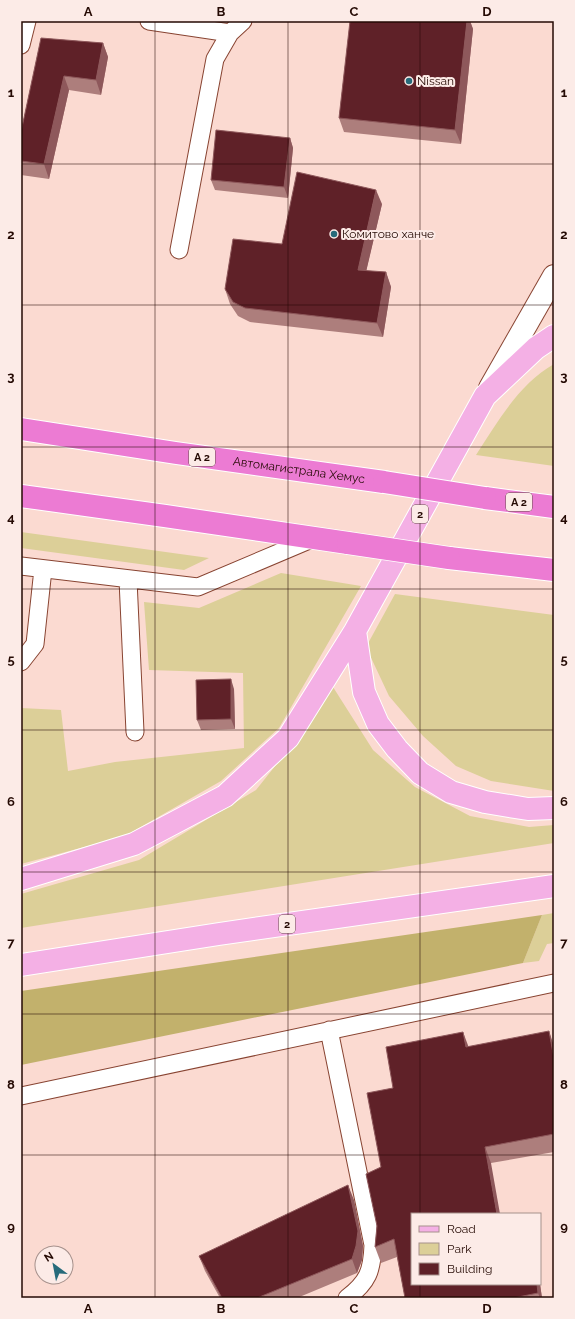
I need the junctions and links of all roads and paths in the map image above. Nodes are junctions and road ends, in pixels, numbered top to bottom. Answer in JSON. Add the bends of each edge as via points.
{"nodes":[{"id":1,"x":28,"y":21,"type":"edge"},
{"id":2,"x":149,"y":21,"type":"edge"},
{"id":3,"x":244,"y":21,"type":"edge"},
{"id":4,"x":230,"y":33,"type":"junction"},
{"id":5,"x":21,"y":45,"type":"edge"},
{"id":6,"x":179,"y":250,"type":"dead end"},
{"id":7,"x":554,"y":276,"type":"edge"},
{"id":8,"x":554,"y":336,"type":"edge"},
{"id":9,"x":486,"y":396,"type":"junction"},
{"id":10,"x":21,"y":429,"type":"edge"},
{"id":11,"x":21,"y":496,"type":"edge"},
{"id":12,"x":554,"y":507,"type":"edge"},
{"id":13,"x":314,"y":538,"type":"junction"},
{"id":14,"x":21,"y":566,"type":"edge"},
{"id":15,"x":43,"y":569,"type":"junction"},
{"id":16,"x":554,"y":570,"type":"edge"},
{"id":17,"x":128,"y":580,"type":"junction"},
{"id":18,"x":355,"y":631,"type":"junction"},
{"id":19,"x":21,"y":662,"type":"edge"},
{"id":20,"x":135,"y":732,"type":"dead end"},
{"id":21,"x":554,"y":808,"type":"edge"},
{"id":22,"x":21,"y":879,"type":"edge"},
{"id":23,"x":554,"y":886,"type":"edge"},
{"id":24,"x":21,"y":965,"type":"edge"},
{"id":25,"x":554,"y":983,"type":"edge"},
{"id":26,"x":329,"y":1030,"type":"junction"},
{"id":27,"x":21,"y":1096,"type":"edge"},
{"id":28,"x":347,"y":1298,"type":"edge"}],
"edges":[{"from":1,"to":5,"type":"lane"},
{"from":2,"to":4,"type":"lane"},
{"from":3,"to":4,"type":"lane"},
{"from":4,"to":6,"type":"lane","via":[[215,59]]},
{"from":7,"to":9,"type":"street"},
{"from":8,"to":9,"type":"main road","number":"2","via":[[536,348]]},
{"from":9,"to":18,"type":"main road","number":"2"},
{"from":10,"to":12,"type":"highway","name":"Автомагистрала Хемус","number":"A 2","bridge":true},
{"from":11,"to":13,"type":"highway"},
{"from":13,"to":16,"type":"highway","bridge":true},
{"from":13,"to":17,"type":"lane","via":[[198,587]]},
{"from":14,"to":15,"type":"lane"},
{"from":15,"to":17,"type":"lane"},
{"from":15,"to":19,"type":"lane","via":[[35,644]]},
{"from":17,"to":20,"type":"lane"},
{"from":18,"to":21,"type":"main road","via":[[364,692],[378,724],[420,773],[450,792],[485,802],[528,809]]},
{"from":18,"to":22,"type":"main road","number":"2","via":[[288,738],[225,796],[134,844]]},
{"from":23,"to":24,"type":"main road","number":"2"},
{"from":25,"to":26,"type":"lane"},
{"from":26,"to":27,"type":"lane"},
{"from":26,"to":28,"type":"lane","via":[[373,1245],[367,1277],[358,1290]]}]}
